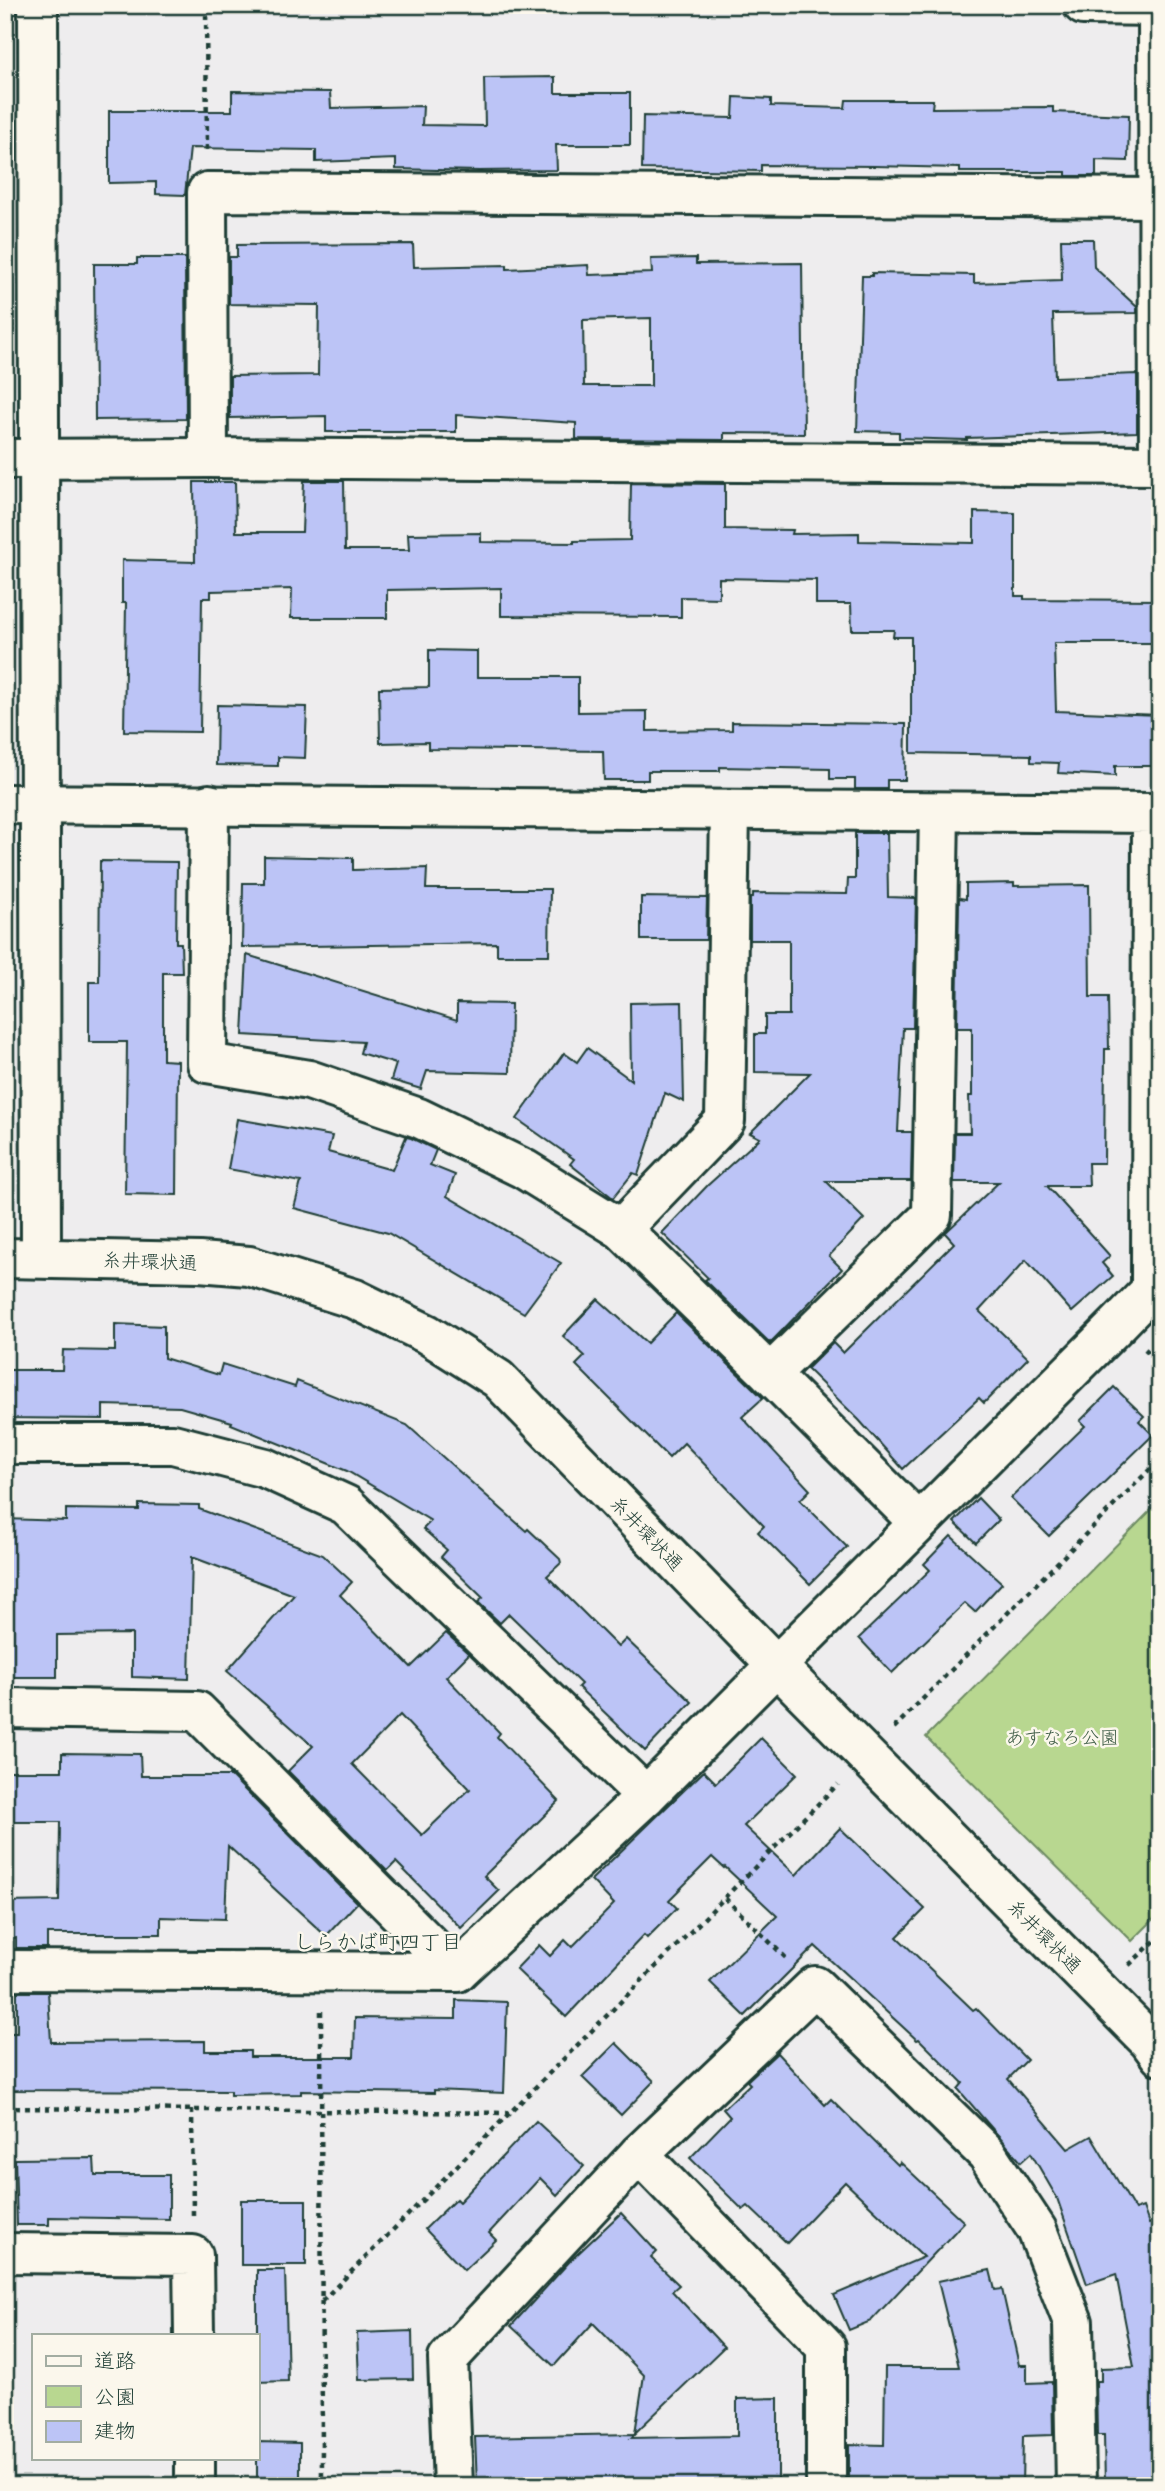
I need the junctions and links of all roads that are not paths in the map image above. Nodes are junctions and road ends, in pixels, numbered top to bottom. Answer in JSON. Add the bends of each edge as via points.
{"nodes":[{"id":1,"x":38,"y":5,"type":"edge"},
{"id":2,"x":1083,"y":5,"type":"edge"},
{"id":3,"x":1159,"y":6,"type":"edge"},
{"id":4,"x":1157,"y":198,"type":"junction"},
{"id":5,"x":208,"y":458,"type":"junction"},
{"id":6,"x":22,"y":459,"type":"edge"},
{"id":7,"x":22,"y":804,"type":"edge"},
{"id":8,"x":209,"y":804,"type":"junction"},
{"id":9,"x":730,"y":811,"type":"junction"},
{"id":10,"x":939,"y":812,"type":"junction"},
{"id":11,"x":621,"y":1229,"type":"junction"},
{"id":12,"x":23,"y":1258,"type":"edge"},
{"id":13,"x":770,"y":1374,"type":"junction"},
{"id":14,"x":5,"y":1444,"type":"edge"},
{"id":15,"x":918,"y":1522,"type":"junction"},
{"id":16,"x":776,"y":1665,"type":"junction"},
{"id":17,"x":5,"y":1708,"type":"edge"},
{"id":18,"x":646,"y":1796,"type":"junction"},
{"id":19,"x":5,"y":1970,"type":"edge"},
{"id":20,"x":457,"y":1972,"type":"junction"},
{"id":21,"x":1160,"y":2056,"type":"edge"},
{"id":22,"x":639,"y":2154,"type":"junction"},
{"id":23,"x":5,"y":2253,"type":"edge"},
{"id":24,"x":194,"y":2334,"type":"edge"},
{"id":25,"x":195,"y":2460,"type":"edge"},
{"id":26,"x":195,"y":2486,"type":"edge"},
{"id":27,"x":453,"y":2486,"type":"edge"},
{"id":28,"x":826,"y":2486,"type":"edge"},
{"id":29,"x":1076,"y":2486,"type":"edge"}],
"edges":[{"from":1,"to":6,"type":"street"},
{"from":2,"to":3,"type":"street"},
{"from":3,"to":4,"type":"street"},
{"from":4,"to":5,"type":"street","via":[[207,192]]},
{"from":4,"to":5,"type":"street","via":[[1159,465]]},
{"from":5,"to":6,"type":"street"},
{"from":6,"to":7,"type":"street"},
{"from":7,"to":8,"type":"street"},
{"from":7,"to":12,"type":"street"},
{"from":8,"to":9,"type":"street"},
{"from":8,"to":11,"type":"street","via":[[207,1063],[309,1080],[419,1118],[524,1169]]},
{"from":9,"to":10,"type":"street"},
{"from":9,"to":11,"type":"street","via":[[725,1121]]},
{"from":10,"to":13,"type":"street","via":[[932,1215]]},
{"from":10,"to":15,"type":"street","via":[[1152,813],[1151,1290]]},
{"from":11,"to":13,"type":"street"},
{"from":12,"to":16,"type":"street","name":"糸井環状通","via":[[249,1266],[355,1299],[427,1335],[498,1378]]},
{"from":13,"to":15,"type":"street"},
{"from":14,"to":18,"type":"street","via":[[173,1444],[265,1468],[346,1504]]},
{"from":15,"to":16,"type":"street"},
{"from":16,"to":18,"type":"street"},
{"from":16,"to":21,"type":"street","name":"糸井環状通"},
{"from":17,"to":20,"type":"street","via":[[197,1711]]},
{"from":18,"to":20,"type":"street"},
{"from":19,"to":20,"type":"street"},
{"from":22,"to":27,"type":"street","via":[[449,2359]]},
{"from":22,"to":28,"type":"street","via":[[826,2347]]},
{"from":22,"to":29,"type":"street","via":[[815,1986],[987,2154],[1037,2230],[1073,2322]]},
{"from":23,"to":24,"type":"street","via":[[193,2255]]},
{"from":25,"to":26,"type":"street"}]}
